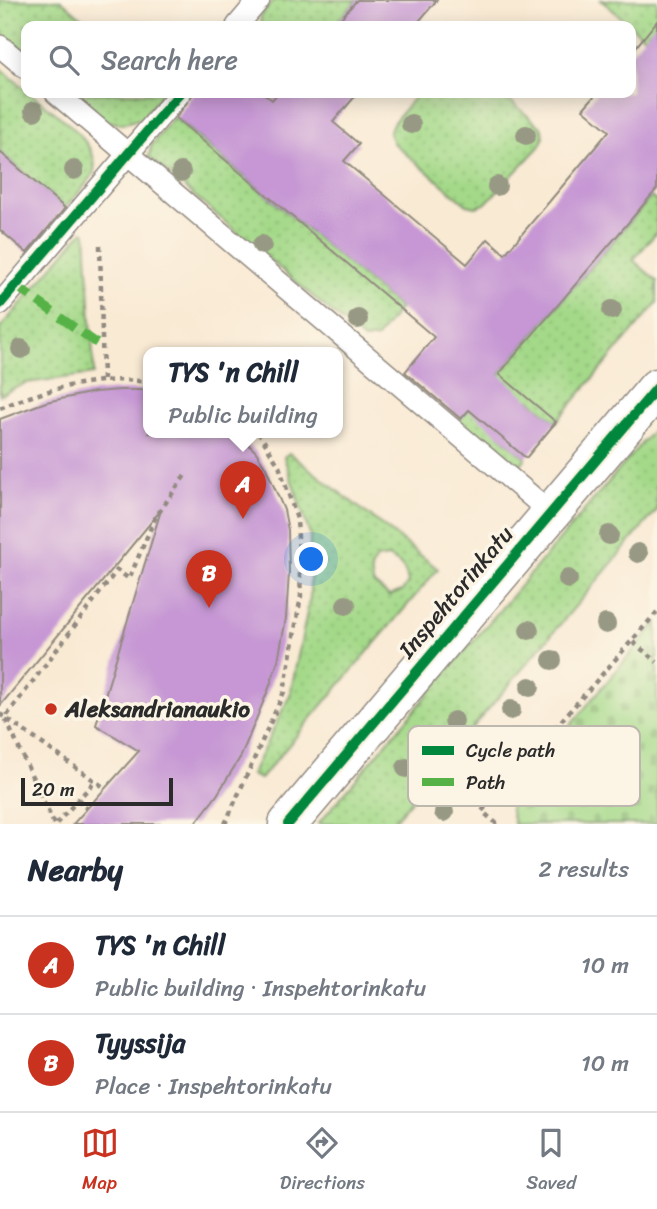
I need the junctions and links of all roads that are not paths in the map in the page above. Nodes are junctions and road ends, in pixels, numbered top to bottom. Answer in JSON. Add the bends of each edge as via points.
{"nodes":[{"id":1,"x":259,"y":0,"type":"edge"},
{"id":2,"x":241,"y":21,"type":"edge"},
{"id":3,"x":0,"y":46,"type":"edge"},
{"id":4,"x":21,"y":64,"type":"edge"},
{"id":5,"x":62,"y":98,"type":"edge"},
{"id":6,"x":176,"y":98,"type":"edge"},
{"id":7,"x":128,"y":153,"type":"junction"},
{"id":8,"x":0,"y":304,"type":"edge"},
{"id":9,"x":657,"y":388,"type":"edge"},
{"id":10,"x":551,"y":513,"type":"junction"},
{"id":11,"x":288,"y":824,"type":"edge"}],
"edges":[{"from":1,"to":2,"type":"lane"},
{"from":3,"to":4,"type":"lane"},
{"from":5,"to":7,"type":"lane"},
{"from":6,"to":7,"type":"lane"},
{"from":7,"to":8,"type":"lane"},
{"from":7,"to":10,"type":"lane"},
{"from":9,"to":10,"type":"street","name":"Inspehtorinkatu"},
{"from":10,"to":11,"type":"street","name":"Inspehtorinkatu"}]}
